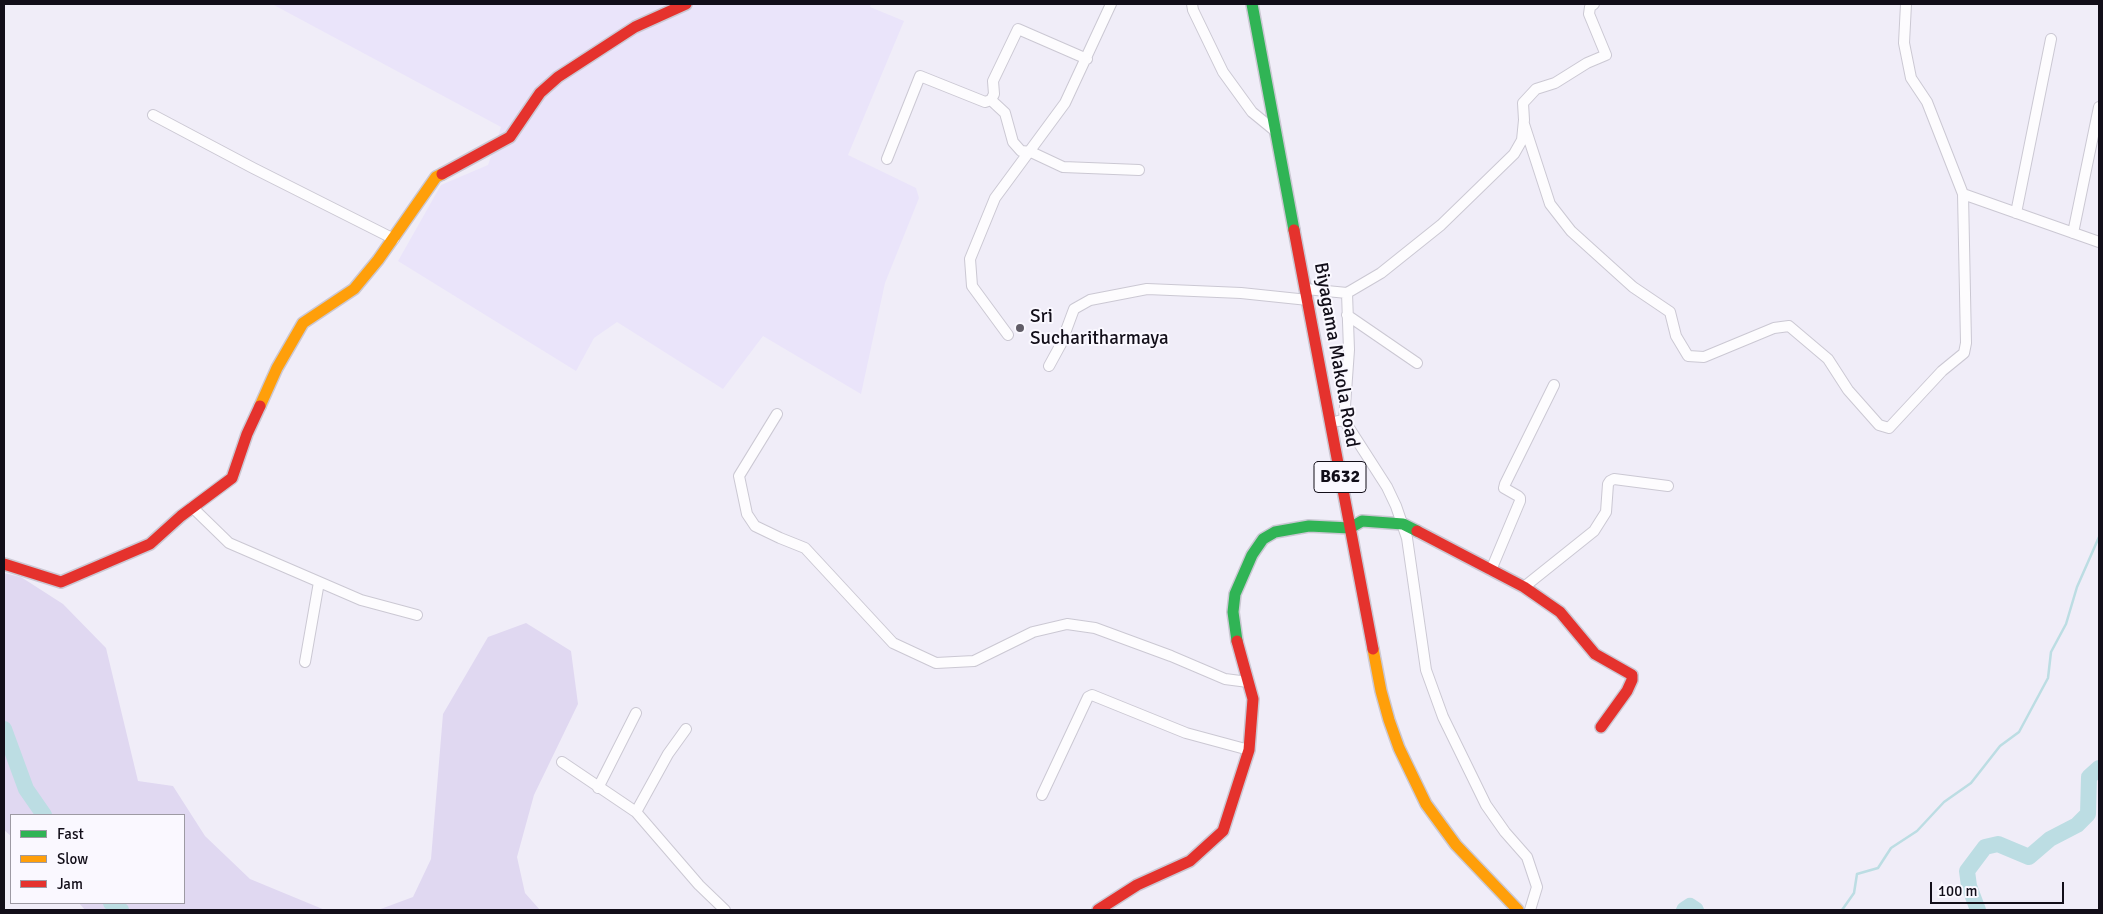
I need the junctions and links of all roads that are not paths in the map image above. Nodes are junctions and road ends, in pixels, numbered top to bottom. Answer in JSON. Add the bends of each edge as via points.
{"nodes":[{"id":1,"x":686,"y":4,"type":"edge"},
{"id":2,"x":1111,"y":4,"type":"edge"},
{"id":3,"x":1192,"y":4,"type":"edge"},
{"id":4,"x":1252,"y":4,"type":"edge"},
{"id":5,"x":1594,"y":4,"type":"edge"},
{"id":6,"x":1906,"y":4,"type":"edge"},
{"id":7,"x":2051,"y":39,"type":"dead end"},
{"id":8,"x":1088,"y":59,"type":"junction"},
{"id":9,"x":991,"y":100,"type":"junction"},
{"id":10,"x":2099,"y":107,"type":"edge"},
{"id":11,"x":153,"y":115,"type":"dead end"},
{"id":12,"x":1524,"y":124,"type":"junction"},
{"id":13,"x":1274,"y":130,"type":"junction"},
{"id":14,"x":1031,"y":152,"type":"junction"},
{"id":15,"x":887,"y":159,"type":"dead end"},
{"id":16,"x":1139,"y":170,"type":"dead end"},
{"id":17,"x":1963,"y":194,"type":"junction"},
{"id":18,"x":2016,"y":213,"type":"junction"},
{"id":19,"x":2073,"y":233,"type":"junction"},
{"id":20,"x":394,"y":238,"type":"junction"},
{"id":21,"x":2099,"y":242,"type":"edge"},
{"id":22,"x":1347,"y":293,"type":"junction"},
{"id":23,"x":1307,"y":295,"type":"junction"},
{"id":24,"x":1348,"y":315,"type":"junction"},
{"id":25,"x":1008,"y":335,"type":"dead end"},
{"id":26,"x":1417,"y":363,"type":"dead end"},
{"id":27,"x":1049,"y":366,"type":"dead end"},
{"id":28,"x":1554,"y":385,"type":"dead end"},
{"id":29,"x":777,"y":414,"type":"dead end"},
{"id":30,"x":1344,"y":420,"type":"junction"},
{"id":31,"x":1330,"y":421,"type":"junction"},
{"id":32,"x":1668,"y":486,"type":"dead end"},
{"id":33,"x":192,"y":507,"type":"junction"},
{"id":34,"x":1402,"y":524,"type":"junction"},
{"id":35,"x":1350,"y":528,"type":"junction"},
{"id":36,"x":4,"y":564,"type":"edge"},
{"id":37,"x":1491,"y":570,"type":"junction"},
{"id":38,"x":319,"y":582,"type":"junction"},
{"id":39,"x":1524,"y":587,"type":"junction"},
{"id":40,"x":417,"y":615,"type":"dead end"},
{"id":41,"x":305,"y":662,"type":"dead end"},
{"id":42,"x":1248,"y":682,"type":"junction"},
{"id":43,"x":636,"y":713,"type":"dead end"},
{"id":44,"x":1601,"y":727,"type":"dead end"},
{"id":45,"x":686,"y":729,"type":"dead end"},
{"id":46,"x":1249,"y":750,"type":"junction"},
{"id":47,"x":562,"y":762,"type":"dead end"},
{"id":48,"x":598,"y":788,"type":"junction"},
{"id":49,"x":1042,"y":795,"type":"dead end"},
{"id":50,"x":636,"y":812,"type":"junction"},
{"id":51,"x":725,"y":910,"type":"edge"},
{"id":52,"x":1098,"y":910,"type":"edge"},
{"id":53,"x":1518,"y":910,"type":"edge"},
{"id":54,"x":1530,"y":910,"type":"edge"}],
"edges":[{"from":1,"to":20,"type":"street","via":[[636,28],[558,77],[540,93],[510,138],[436,177]]},
{"from":2,"to":8,"type":"street"},
{"from":3,"to":13,"type":"street","via":[[1223,72],[1252,112]]},
{"from":4,"to":13,"type":"street","name":"Biyagama Makola Road","number":"B632"},
{"from":5,"to":12,"type":"street","via":[[1589,14],[1606,55],[1555,83],[1536,89],[1523,103]]},
{"from":6,"to":17,"type":"street","via":[[1904,43],[1911,78],[1927,102]]},
{"from":7,"to":18,"type":"street"},
{"from":8,"to":9,"type":"street","via":[[1018,29],[993,81]]},
{"from":8,"to":14,"type":"street","via":[[1065,103]]},
{"from":9,"to":14,"type":"street","via":[[1005,113],[1013,142],[1021,151]]},
{"from":9,"to":15,"type":"street","via":[[985,102],[920,76]]},
{"from":10,"to":19,"type":"street"},
{"from":11,"to":20,"type":"street"},
{"from":12,"to":17,"type":"street","via":[[1550,204],[1571,231],[1633,287],[1670,312],[1676,336],[1688,356],[1704,357],[1774,328],[1789,326],[1828,359],[1848,390],[1879,425],[1889,428],[1942,371],[1964,353]]},
{"from":12,"to":22,"type":"street","via":[[1522,140],[1514,154],[1442,224],[1380,273]]},
{"from":13,"to":23,"type":"street","name":"Biyagama Makola Road","number":"B632"},
{"from":14,"to":16,"type":"street","via":[[1063,167]]},
{"from":14,"to":25,"type":"street","via":[[995,198],[970,259],[972,286]]},
{"from":17,"to":18,"type":"street"},
{"from":18,"to":19,"type":"street"},
{"from":19,"to":21,"type":"street"},
{"from":20,"to":33,"type":"street","via":[[354,290],[303,323],[277,368],[247,434],[232,478]]},
{"from":22,"to":23,"type":"street"},
{"from":22,"to":24,"type":"street"},
{"from":23,"to":27,"type":"street","via":[[1147,289],[1090,300],[1074,309]]},
{"from":23,"to":31,"type":"street","name":"Biyagama Makola Road","number":"B632"},
{"from":24,"to":26,"type":"street"},
{"from":24,"to":30,"type":"street"},
{"from":28,"to":37,"type":"street","via":[[1505,484],[1504,488],[1518,496],[1520,501]]},
{"from":29,"to":42,"type":"street","via":[[739,476],[747,514],[755,526],[804,548],[893,643],[936,663],[974,661],[1034,632],[1067,624],[1095,628],[1225,679]]},
{"from":30,"to":31,"type":"street"},
{"from":30,"to":34,"type":"street","via":[[1387,487]]},
{"from":31,"to":35,"type":"street","name":"Biyagama Makola Road","number":"B632"},
{"from":32,"to":39,"type":"street","via":[[1610,481],[1606,512],[1594,531]]},
{"from":33,"to":36,"type":"street","via":[[150,544],[61,582]]},
{"from":33,"to":38,"type":"street","via":[[228,543]]},
{"from":34,"to":35,"type":"street","via":[[1362,522]]},
{"from":34,"to":37,"type":"street"},
{"from":34,"to":54,"type":"street","via":[[1407,538],[1426,670],[1443,717],[1486,805],[1528,857],[1537,887]]},
{"from":35,"to":42,"type":"street","via":[[1309,526],[1276,532],[1263,539],[1252,555],[1235,594],[1233,612]]},
{"from":35,"to":53,"type":"street","name":"Biyagama Makola Road","number":"B632","via":[[1381,691],[1399,748],[1426,804],[1456,845]]},
{"from":37,"to":39,"type":"street"},
{"from":38,"to":40,"type":"street","via":[[361,600]]},
{"from":38,"to":41,"type":"street"},
{"from":39,"to":44,"type":"street","via":[[1560,612],[1595,654],[1632,675],[1627,691]]},
{"from":42,"to":46,"type":"street","via":[[1253,699]]},
{"from":43,"to":48,"type":"street"},
{"from":45,"to":50,"type":"street","via":[[668,754]]},
{"from":46,"to":49,"type":"street","via":[[1186,733],[1092,695],[1088,697]]},
{"from":46,"to":52,"type":"street","via":[[1223,831],[1190,861],[1137,885]]},
{"from":47,"to":48,"type":"street"},
{"from":48,"to":50,"type":"street"},
{"from":50,"to":51,"type":"street"}]}
